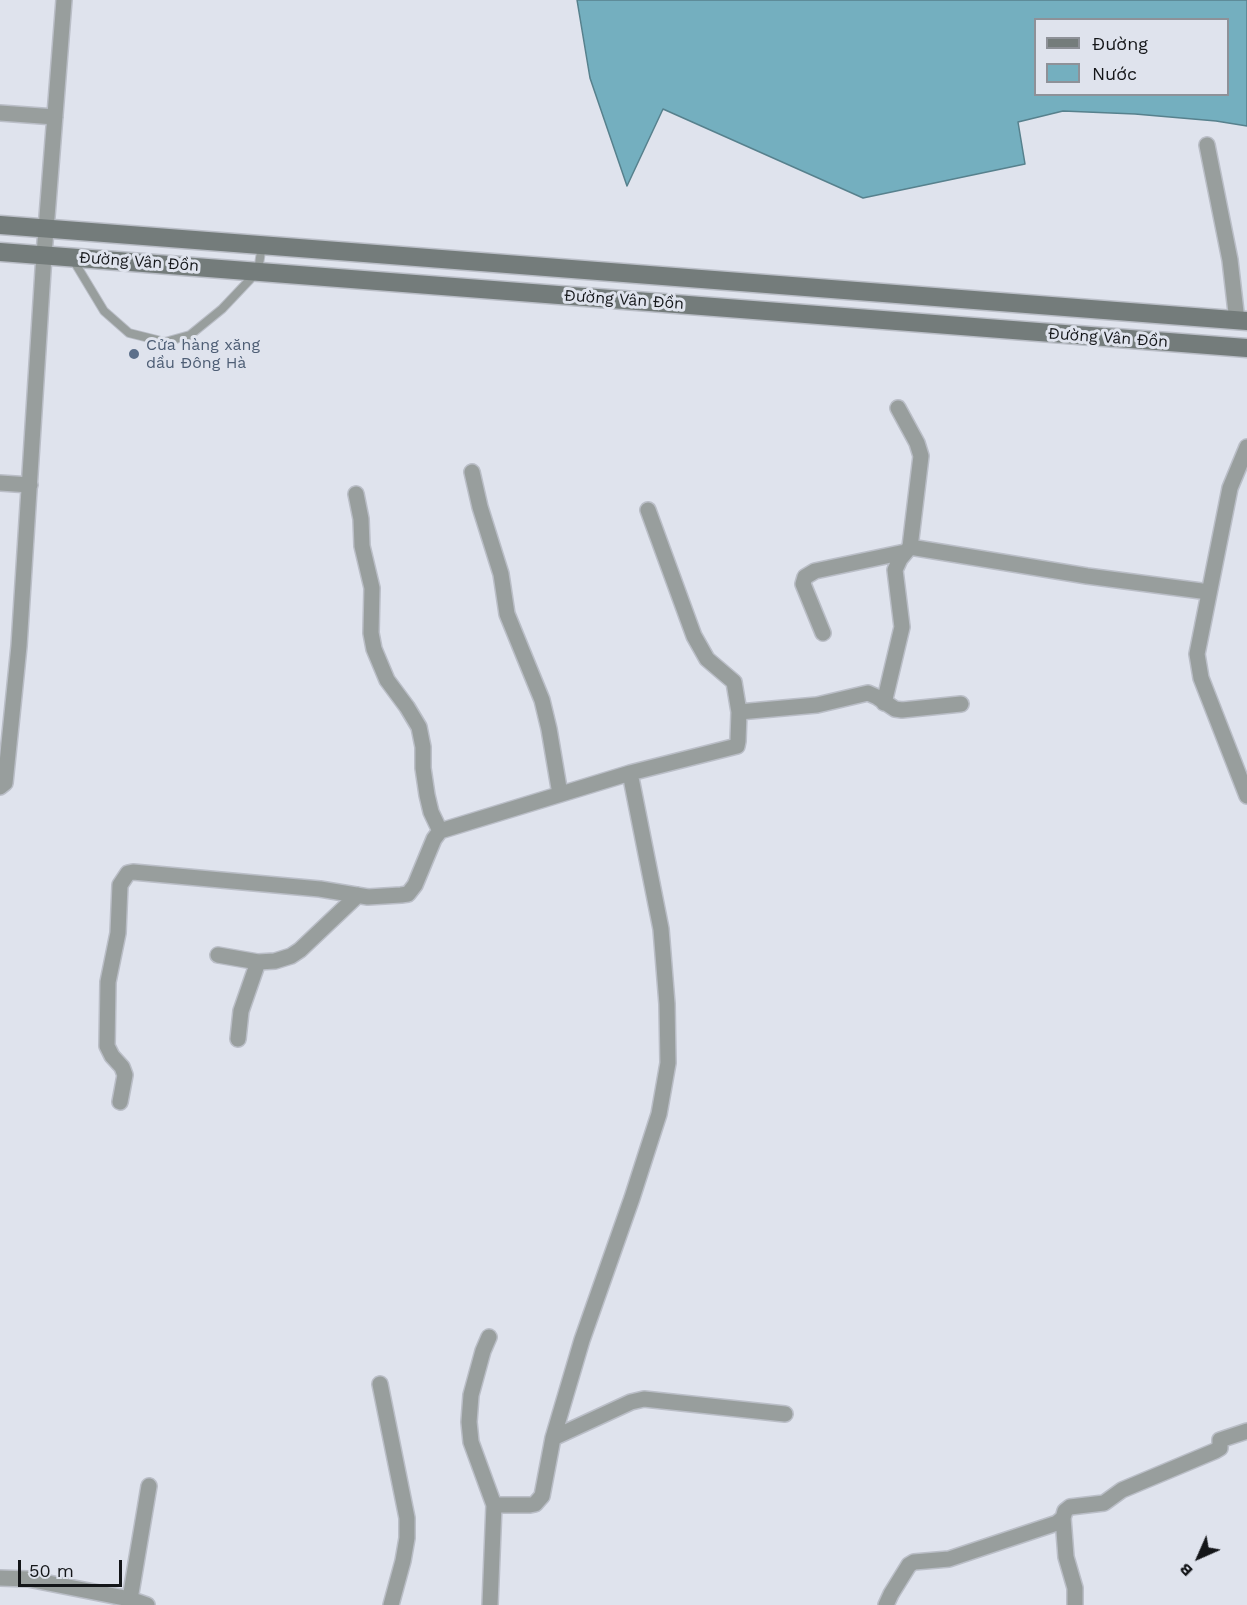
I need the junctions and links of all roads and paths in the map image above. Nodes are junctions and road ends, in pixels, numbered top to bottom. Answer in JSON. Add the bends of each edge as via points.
{"nodes":[{"id":1,"x":64,"y":0,"type":"edge"},
{"id":2,"x":0,"y":113,"type":"edge"},
{"id":3,"x":55,"y":117,"type":"junction"},
{"id":4,"x":1207,"y":145,"type":"dead end"},
{"id":5,"x":0,"y":225,"type":"edge"},
{"id":6,"x":46,"y":228,"type":"junction"},
{"id":7,"x":262,"y":245,"type":"junction"},
{"id":8,"x":0,"y":252,"type":"edge"},
{"id":9,"x":44,"y":255,"type":"junction"},
{"id":10,"x":71,"y":257,"type":"junction"},
{"id":11,"x":258,"y":271,"type":"junction"},
{"id":12,"x":851,"y":290,"type":"junction"},
{"id":13,"x":849,"y":317,"type":"junction"},
{"id":14,"x":1242,"y":321,"type":"edge"},
{"id":15,"x":1247,"y":348,"type":"edge"},
{"id":16,"x":898,"y":408,"type":"dead end"},
{"id":17,"x":1247,"y":447,"type":"edge"},
{"id":18,"x":472,"y":472,"type":"dead end"},
{"id":19,"x":0,"y":483,"type":"edge"},
{"id":20,"x":30,"y":485,"type":"junction"},
{"id":21,"x":356,"y":494,"type":"dead end"},
{"id":22,"x":648,"y":510,"type":"dead end"},
{"id":23,"x":908,"y":549,"type":"junction"},
{"id":24,"x":1209,"y":592,"type":"junction"},
{"id":25,"x":824,"y":633,"type":"dead end"},
{"id":26,"x":884,"y":702,"type":"junction"},
{"id":27,"x":961,"y":705,"type":"dead end"},
{"id":28,"x":739,"y":712,"type":"junction"},
{"id":29,"x":630,"y":773,"type":"junction"},
{"id":30,"x":0,"y":787,"type":"edge"},
{"id":31,"x":560,"y":794,"type":"junction"},
{"id":32,"x":1247,"y":795,"type":"edge"},
{"id":33,"x":440,"y":831,"type":"junction"},
{"id":34,"x":358,"y":896,"type":"junction"},
{"id":35,"x":218,"y":955,"type":"dead end"},
{"id":36,"x":258,"y":962,"type":"junction"},
{"id":37,"x":238,"y":1039,"type":"dead end"},
{"id":38,"x":120,"y":1102,"type":"dead end"},
{"id":39,"x":489,"y":1337,"type":"dead end"},
{"id":40,"x":380,"y":1384,"type":"dead end"},
{"id":41,"x":785,"y":1414,"type":"dead end"},
{"id":42,"x":1247,"y":1431,"type":"edge"},
{"id":43,"x":553,"y":1438,"type":"junction"},
{"id":44,"x":148,"y":1486,"type":"dead end"},
{"id":45,"x":494,"y":1505,"type":"junction"},
{"id":46,"x":1063,"y":1518,"type":"junction"},
{"id":47,"x":0,"y":1578,"type":"edge"},
{"id":48,"x":81,"y":1598,"type":"edge"},
{"id":49,"x":130,"y":1599,"type":"junction"},
{"id":50,"x":147,"y":1605,"type":"edge"},
{"id":51,"x":391,"y":1605,"type":"edge"},
{"id":52,"x":490,"y":1605,"type":"edge"},
{"id":53,"x":886,"y":1605,"type":"edge"},
{"id":54,"x":1075,"y":1605,"type":"edge"}],
"edges":[{"from":1,"to":3,"type":"street"},
{"from":2,"to":3,"type":"street"},
{"from":3,"to":6,"type":"street"},
{"from":4,"to":14,"type":"street"},
{"from":5,"to":6,"type":"main road","name":"Đường Vân Đồn"},
{"from":6,"to":7,"type":"main road","name":"Đường Vân Đồn"},
{"from":6,"to":9,"type":"street"},
{"from":7,"to":11,"type":"lane"},
{"from":7,"to":12,"type":"main road","name":"Đường Vân Đồn"},
{"from":8,"to":9,"type":"main road","name":"Đường Vân Đồn"},
{"from":9,"to":10,"type":"main road","name":"Đường Vân Đồn"},
{"from":9,"to":20,"type":"street"},
{"from":10,"to":11,"type":"main road","name":"Đường Vân Đồn"},
{"from":10,"to":11,"type":"lane","via":[[104,312],[129,333],[165,342],[190,334],[222,309]]},
{"from":11,"to":13,"type":"main road","name":"Đường Vân Đồn"},
{"from":12,"to":13,"type":"main road"},
{"from":12,"to":14,"type":"main road","name":"Đường Vân Đồn"},
{"from":13,"to":15,"type":"main road","name":"Đường Vân Đồn"},
{"from":16,"to":23,"type":"street","via":[[921,456]]},
{"from":17,"to":24,"type":"street","via":[[1230,488]]},
{"from":18,"to":31,"type":"street","via":[[501,574],[507,614],[542,700]]},
{"from":19,"to":20,"type":"street"},
{"from":20,"to":30,"type":"street","via":[[19,646],[4,783]]},
{"from":21,"to":33,"type":"street","via":[[372,588],[374,649],[387,680],[419,727],[426,795]]},
{"from":22,"to":28,"type":"street","via":[[694,636],[707,659],[734,682]]},
{"from":23,"to":24,"type":"street"},
{"from":23,"to":25,"type":"street","via":[[815,571],[805,577],[803,584]]},
{"from":23,"to":26,"type":"street","via":[[895,570],[902,627]]},
{"from":24,"to":32,"type":"street","via":[[1198,662]]},
{"from":26,"to":27,"type":"street","via":[[895,709],[910,710]]},
{"from":26,"to":28,"type":"street","via":[[868,693],[817,705]]},
{"from":28,"to":29,"type":"street","via":[[738,741],[734,747]]},
{"from":29,"to":31,"type":"street"},
{"from":29,"to":43,"type":"street","via":[[661,929],[668,1064],[655,1125]]},
{"from":31,"to":33,"type":"street"},
{"from":33,"to":34,"type":"street","via":[[408,894]]},
{"from":34,"to":36,"type":"street","via":[[291,956]]},
{"from":34,"to":38,"type":"street","via":[[320,889],[128,873],[120,885],[118,929],[108,982],[107,1046],[125,1075]]},
{"from":35,"to":36,"type":"street"},
{"from":36,"to":37,"type":"street","via":[[241,1011]]},
{"from":39,"to":45,"type":"street","via":[[471,1395],[469,1422],[471,1442]]},
{"from":40,"to":51,"type":"street","via":[[407,1518],[403,1561]]},
{"from":41,"to":43,"type":"street","via":[[644,1399],[620,1406]]},
{"from":42,"to":46,"type":"street","via":[[1220,1440],[1221,1448],[1215,1452],[1122,1490],[1104,1503],[1070,1507]]},
{"from":43,"to":45,"type":"street","via":[[544,1490],[538,1501],[530,1505]]},
{"from":44,"to":49,"type":"street"},
{"from":45,"to":52,"type":"street"},
{"from":46,"to":53,"type":"street","via":[[1050,1526],[949,1559],[914,1562]]},
{"from":46,"to":54,"type":"street"},
{"from":47,"to":48,"type":"street","via":[[28,1579]]},
{"from":48,"to":49,"type":"street"},
{"from":49,"to":50,"type":"street"}]}
